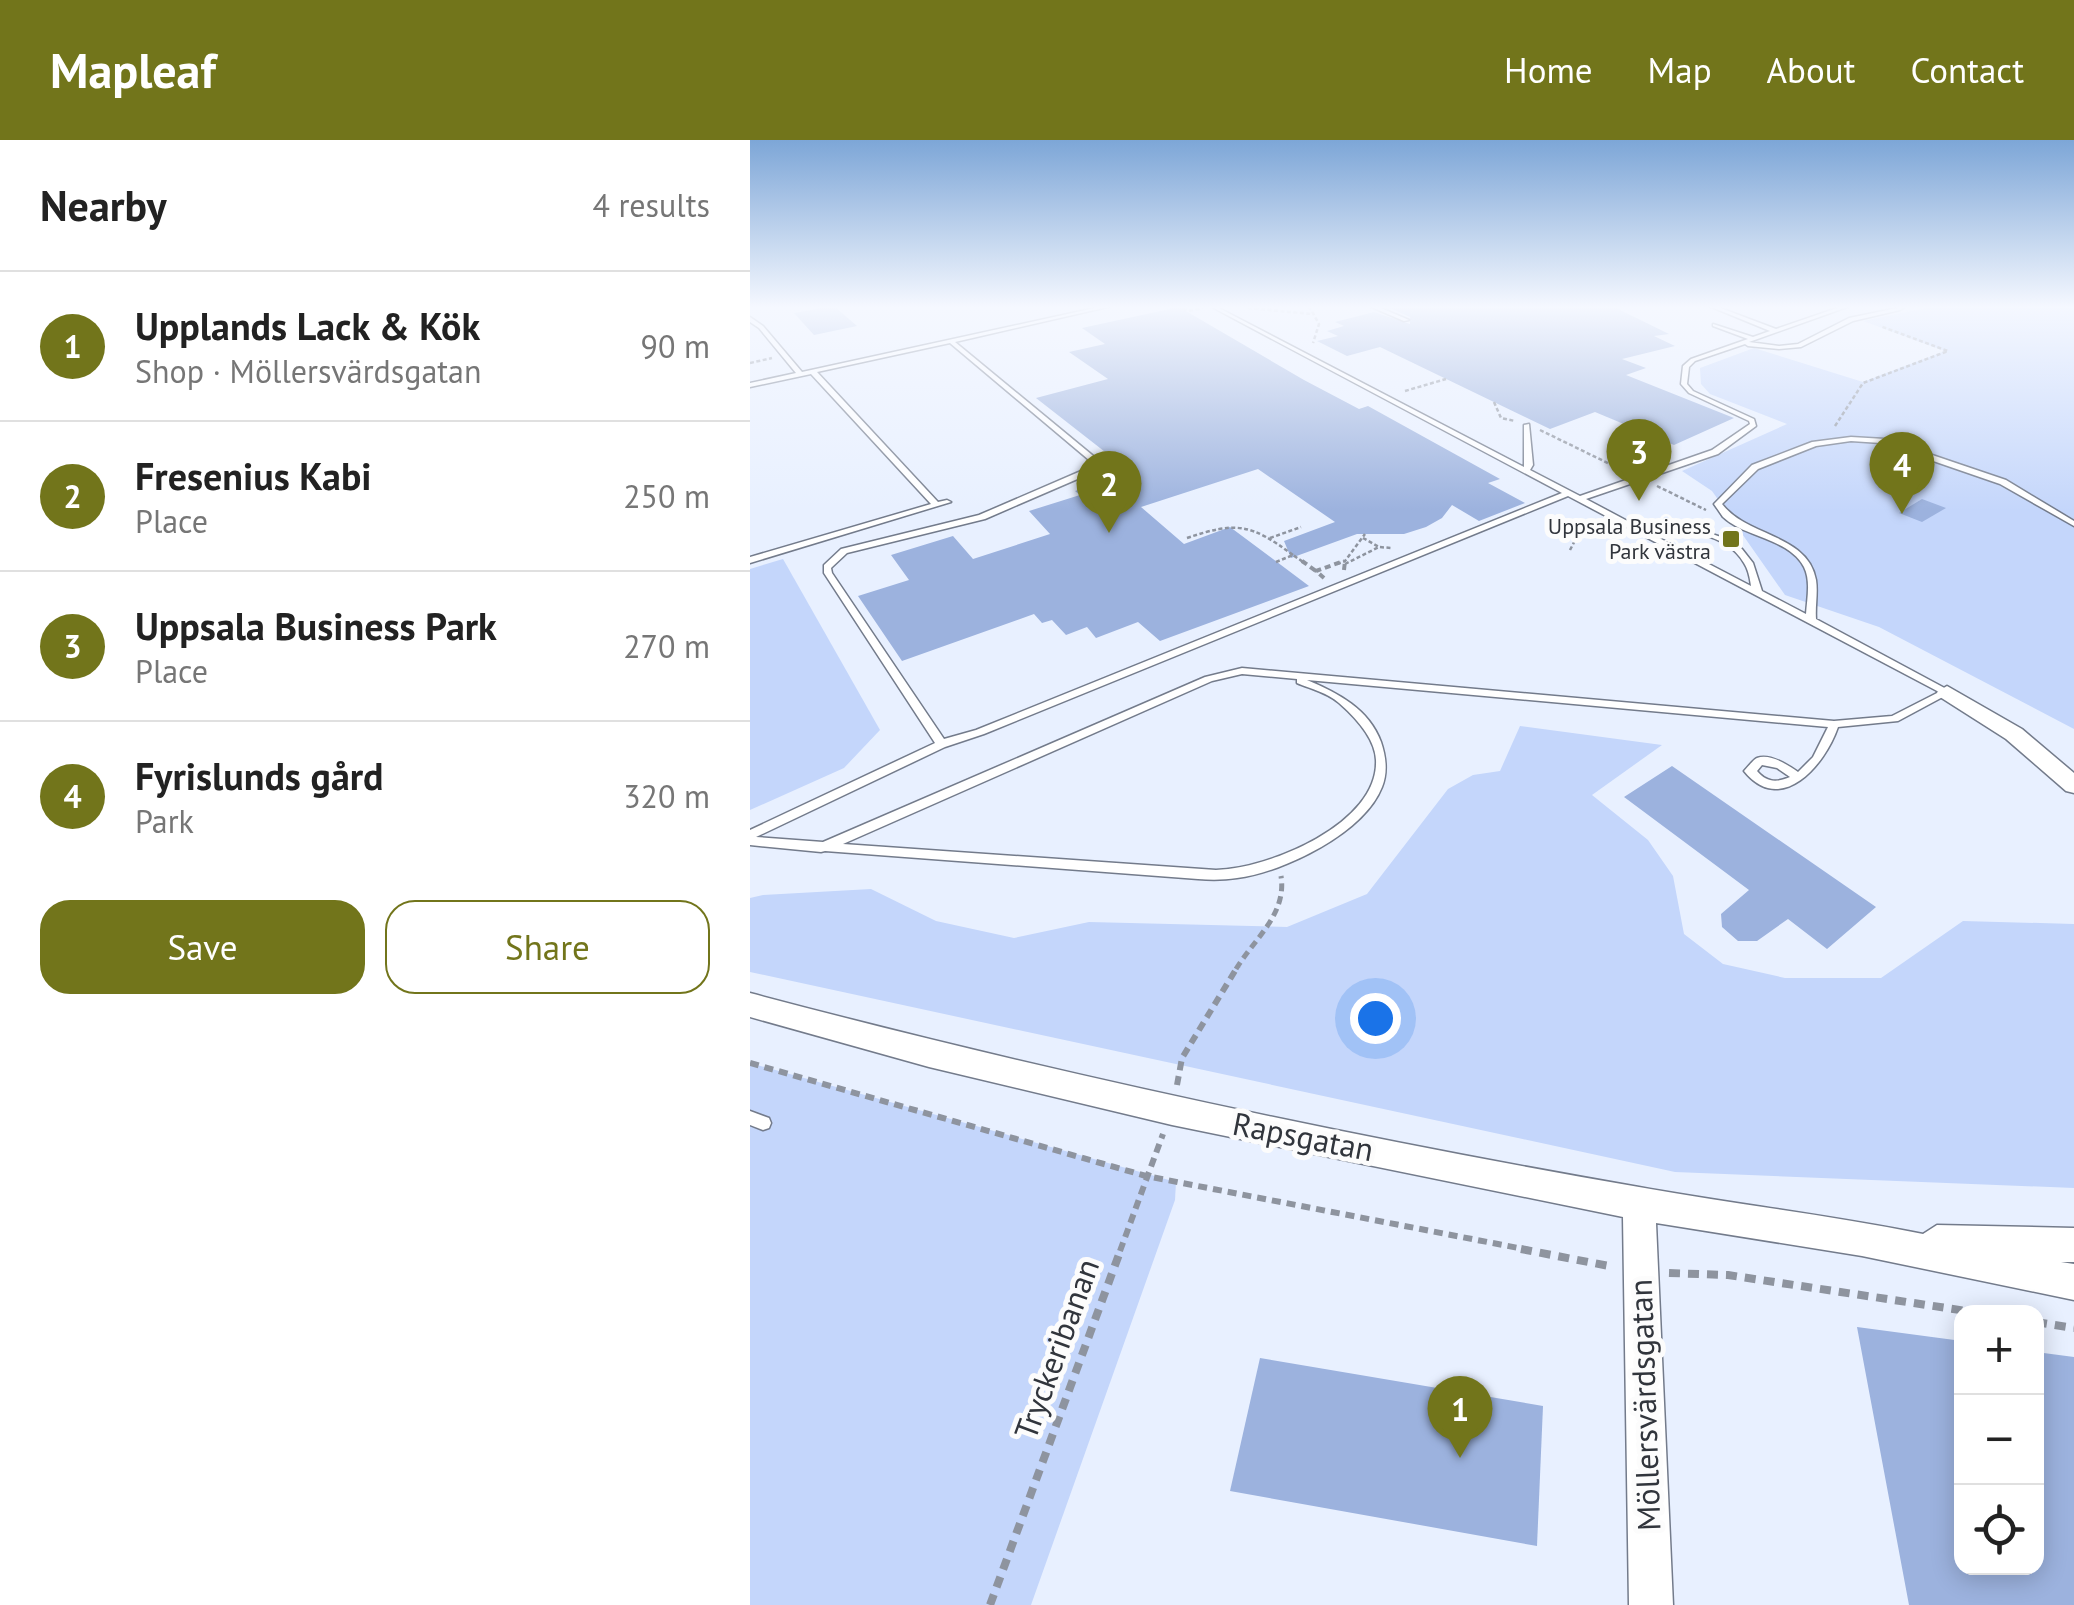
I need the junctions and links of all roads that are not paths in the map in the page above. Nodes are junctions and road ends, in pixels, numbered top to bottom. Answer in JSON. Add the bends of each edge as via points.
{"nodes":[{"id":1,"x":798,"y":374,"type":"edge"},
{"id":2,"x":815,"y":374,"type":"edge"},
{"id":3,"x":990,"y":374,"type":"edge"},
{"id":4,"x":1342,"y":374,"type":"edge"},
{"id":5,"x":1685,"y":374,"type":"edge"},
{"id":6,"x":750,"y":385,"type":"edge"},
{"id":7,"x":1527,"y":425,"type":"road end"},
{"id":8,"x":1526,"y":471,"type":"junction"},
{"id":9,"x":1572,"y":497,"type":"junction"},
{"id":10,"x":2074,"y":524,"type":"edge"},
{"id":11,"x":1628,"y":526,"type":"junction"},
{"id":12,"x":750,"y":560,"type":"edge"},
{"id":13,"x":1758,"y":594,"type":"junction"},
{"id":14,"x":1811,"y":620,"type":"junction"},
{"id":15,"x":1290,"y":676,"type":"junction"},
{"id":16,"x":1946,"y":692,"type":"junction"},
{"id":17,"x":1834,"y":724,"type":"junction"},
{"id":18,"x":941,"y":744,"type":"junction"},
{"id":19,"x":1798,"y":777,"type":"dead end"},
{"id":20,"x":2074,"y":785,"type":"edge"},
{"id":21,"x":750,"y":838,"type":"edge"},
{"id":22,"x":821,"y":848,"type":"junction"},
{"id":23,"x":750,"y":1005,"type":"edge"},
{"id":24,"x":1640,"y":1204,"type":"junction"},
{"id":25,"x":1862,"y":1239,"type":"junction"},
{"id":26,"x":2074,"y":1245,"type":"edge"},
{"id":27,"x":2074,"y":1282,"type":"edge"},
{"id":28,"x":1651,"y":1605,"type":"edge"}],
"edges":[{"from":1,"to":6,"type":"lane"},
{"from":2,"to":12,"type":"lane","via":[[942,504]]},
{"from":3,"to":18,"type":"lane","via":[[1100,466],[982,516],[844,551],[827,567]]},
{"from":4,"to":8,"type":"lane"},
{"from":5,"to":9,"type":"lane","via":[[1684,384],[1704,400],[1754,425],[1714,452]]},
{"from":7,"to":8,"type":"lane"},
{"from":8,"to":9,"type":"lane"},
{"from":9,"to":11,"type":"lane"},
{"from":9,"to":18,"type":"lane"},
{"from":10,"to":14,"type":"lane","via":[[2004,482],[1882,441],[1824,442],[1755,467],[1718,504],[1724,516],[1808,566]]},
{"from":11,"to":13,"type":"lane"},
{"from":11,"to":13,"type":"lane","via":[[1675,526],[1729,545],[1748,562]]},
{"from":13,"to":14,"type":"lane"},
{"from":14,"to":16,"type":"lane"},
{"from":15,"to":17,"type":"lane"},
{"from":15,"to":22,"type":"lane","via":[[1242,671],[1209,680]]},
{"from":15,"to":22,"type":"lane","via":[[1342,700],[1367,727],[1380,753],[1380,782],[1364,810],[1334,837],[1280,861],[1239,874],[1172,874]]},
{"from":16,"to":17,"type":"lane","via":[[1894,719]]},
{"from":16,"to":20,"type":"street","via":[[2014,734]]},
{"from":17,"to":19,"type":"lane","via":[[1816,762]]},
{"from":18,"to":21,"type":"lane"},
{"from":21,"to":22,"type":"lane"},
{"from":23,"to":24,"type":"street","name":"Rapsgatan","via":[[1172,1111]]},
{"from":24,"to":25,"type":"street","name":"Rapsgatan"},
{"from":24,"to":28,"type":"street","name":"Möllersvärdsgatan"},
{"from":25,"to":26,"type":"street","name":"Rapsgatan"},
{"from":25,"to":27,"type":"street","name":"Rapsgatan"}]}
